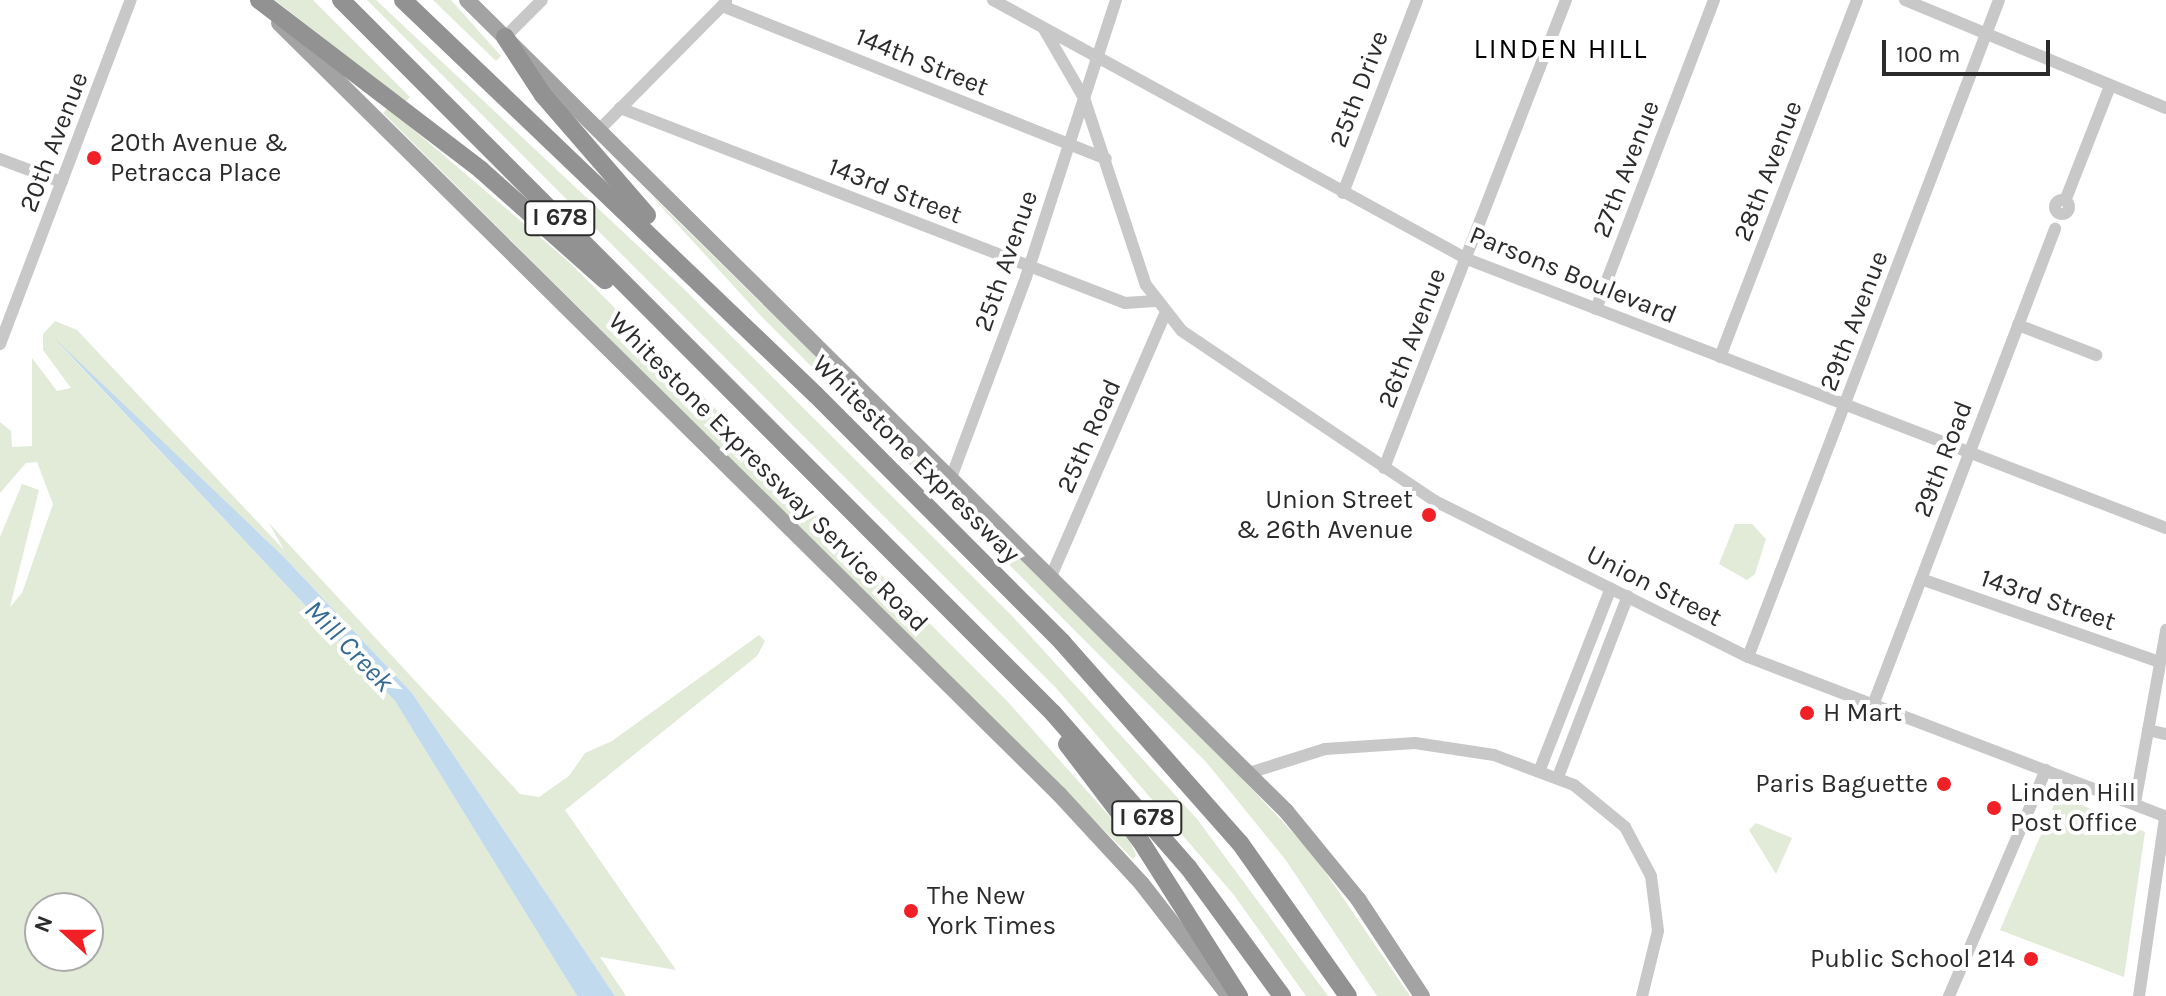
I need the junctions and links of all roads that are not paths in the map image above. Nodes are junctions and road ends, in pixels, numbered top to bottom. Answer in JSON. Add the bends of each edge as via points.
{"nodes":[{"id":1,"x":131,"y":0,"type":"edge"},
{"id":2,"x":257,"y":0,"type":"edge"},
{"id":3,"x":341,"y":0,"type":"edge"},
{"id":4,"x":403,"y":0,"type":"edge"},
{"id":5,"x":467,"y":0,"type":"edge"},
{"id":6,"x":542,"y":0,"type":"edge"},
{"id":7,"x":993,"y":0,"type":"edge"},
{"id":8,"x":1116,"y":0,"type":"edge"},
{"id":9,"x":1417,"y":0,"type":"edge"},
{"id":10,"x":1566,"y":0,"type":"edge"},
{"id":11,"x":1714,"y":0,"type":"edge"},
{"id":12,"x":1857,"y":0,"type":"edge"},
{"id":13,"x":1905,"y":0,"type":"edge"},
{"id":14,"x":1999,"y":0,"type":"edge"},
{"id":15,"x":725,"y":3,"type":"edge"},
{"id":16,"x":1044,"y":29,"type":"junction"},
{"id":17,"x":1987,"y":32,"type":"junction"},
{"id":18,"x":505,"y":37,"type":"junction"},
{"id":19,"x":1098,"y":57,"type":"junction"},
{"id":20,"x":2110,"y":86,"type":"junction"},
{"id":21,"x":1084,"y":98,"type":"junction"},
{"id":22,"x":620,"y":108,"type":"junction"},
{"id":23,"x":2166,"y":108,"type":"edge"},
{"id":24,"x":598,"y":131,"type":"junction"},
{"id":25,"x":1070,"y":144,"type":"junction"},
{"id":26,"x":0,"y":159,"type":"edge"},
{"id":27,"x":1106,"y":159,"type":"junction"},
{"id":28,"x":62,"y":182,"type":"junction"},
{"id":29,"x":1343,"y":193,"type":"junction"},
{"id":30,"x":2065,"y":201,"type":"dead end"},
{"id":31,"x":2055,"y":229,"type":"dead end"},
{"id":32,"x":1467,"y":259,"type":"junction"},
{"id":33,"x":1029,"y":267,"type":"junction"},
{"id":34,"x":1155,"y":301,"type":"junction"},
{"id":35,"x":1596,"y":309,"type":"junction"},
{"id":36,"x":1165,"y":314,"type":"junction"},
{"id":37,"x":2018,"y":325,"type":"junction"},
{"id":38,"x":0,"y":344,"type":"edge"},
{"id":39,"x":2096,"y":355,"type":"dead end"},
{"id":40,"x":1720,"y":357,"type":"junction"},
{"id":41,"x":816,"y":395,"type":"junction"},
{"id":42,"x":1845,"y":405,"type":"junction"},
{"id":43,"x":778,"y":437,"type":"junction"},
{"id":44,"x":1970,"y":452,"type":"junction"},
{"id":45,"x":1384,"y":468,"type":"junction"},
{"id":46,"x":951,"y":478,"type":"junction"},
{"id":47,"x":2166,"y":528,"type":"edge"},
{"id":48,"x":1052,"y":574,"type":"junction"},
{"id":49,"x":1921,"y":579,"type":"junction"},
{"id":50,"x":1611,"y":588,"type":"junction"},
{"id":51,"x":1628,"y":596,"type":"junction"},
{"id":52,"x":2166,"y":630,"type":"edge"},
{"id":53,"x":995,"y":654,"type":"junction"},
{"id":54,"x":1748,"y":657,"type":"junction"},
{"id":55,"x":2160,"y":662,"type":"junction"},
{"id":56,"x":1873,"y":705,"type":"junction"},
{"id":57,"x":2148,"y":730,"type":"junction"},
{"id":58,"x":2166,"y":734,"type":"edge"},
{"id":59,"x":1540,"y":769,"type":"junction"},
{"id":60,"x":2046,"y":770,"type":"junction"},
{"id":61,"x":1249,"y":773,"type":"junction"},
{"id":62,"x":1558,"y":777,"type":"junction"},
{"id":63,"x":2135,"y":803,"type":"junction"},
{"id":64,"x":2166,"y":817,"type":"edge"},
{"id":65,"x":1229,"y":996,"type":"edge"},
{"id":66,"x":1239,"y":996,"type":"edge"},
{"id":67,"x":1282,"y":996,"type":"edge"},
{"id":68,"x":1350,"y":996,"type":"edge"},
{"id":69,"x":1422,"y":996,"type":"edge"},
{"id":70,"x":1642,"y":996,"type":"edge"},
{"id":71,"x":1949,"y":996,"type":"edge"},
{"id":72,"x":2139,"y":996,"type":"edge"}],
"edges":[{"from":1,"to":28,"type":"street","name":"20th Avenue"},
{"from":2,"to":43,"type":"highway","via":[[492,179]]},
{"from":2,"to":65,"type":"main road","name":"Whitestone Expressway Service Road","via":[[1059,794],[1142,884]]},
{"from":3,"to":43,"type":"highway","number":"I 678"},
{"from":4,"to":41,"type":"highway","name":"Whitestone Expressway","number":"I 678"},
{"from":5,"to":18,"type":"main road"},
{"from":6,"to":18,"type":"street"},
{"from":7,"to":16,"type":"street","name":"Parsons Boulevard"},
{"from":8,"to":19,"type":"street","name":"25th Avenue"},
{"from":9,"to":29,"type":"street","name":"25th Drive"},
{"from":10,"to":32,"type":"street","name":"26th Avenue"},
{"from":11,"to":35,"type":"street","name":"27th Avenue"},
{"from":12,"to":40,"type":"street","name":"28th Avenue"},
{"from":13,"to":17,"type":"street"},
{"from":14,"to":17,"type":"street","name":"29th Avenue"},
{"from":15,"to":22,"type":"street"},
{"from":15,"to":25,"type":"street","name":"144th Street"},
{"from":16,"to":19,"type":"street","name":"Parsons Boulevard"},
{"from":16,"to":21,"type":"street","name":"Union Street"},
{"from":17,"to":20,"type":"street"},
{"from":17,"to":42,"type":"street","name":"29th Avenue"},
{"from":18,"to":24,"type":"main road"},
{"from":18,"to":41,"type":"highway","via":[[543,95],[599,163]]},
{"from":19,"to":21,"type":"street","name":"25th Avenue"},
{"from":19,"to":29,"type":"street","name":"Parsons Boulevard"},
{"from":20,"to":23,"type":"street"},
{"from":20,"to":30,"type":"street"},
{"from":21,"to":25,"type":"street","name":"25th Avenue"},
{"from":21,"to":27,"type":"street","name":"Union Street"},
{"from":22,"to":24,"type":"street"},
{"from":22,"to":33,"type":"street","name":"143rd Street"},
{"from":24,"to":46,"type":"main road"},
{"from":25,"to":27,"type":"street","name":"144th Street"},
{"from":25,"to":33,"type":"street","name":"25th Avenue"},
{"from":26,"to":28,"type":"street"},
{"from":27,"to":34,"type":"street","name":"Union Street"},
{"from":28,"to":38,"type":"street","name":"20th Avenue"},
{"from":29,"to":32,"type":"street","name":"Parsons Boulevard"},
{"from":31,"to":37,"type":"street","name":"29th Road"},
{"from":32,"to":35,"type":"street","name":"Parsons Boulevard"},
{"from":32,"to":45,"type":"street","name":"26th Avenue"},
{"from":33,"to":34,"type":"street","name":"143rd Street","via":[[1125,303]]},
{"from":33,"to":46,"type":"street","name":"25th Avenue"},
{"from":34,"to":36,"type":"street","name":"Union Street"},
{"from":35,"to":40,"type":"street","name":"Parsons Boulevard"},
{"from":36,"to":45,"type":"street","name":"Union Street","via":[[1182,331]]},
{"from":36,"to":48,"type":"street","name":"25th Road"},
{"from":37,"to":39,"type":"street"},
{"from":37,"to":44,"type":"street","name":"29th Road"},
{"from":40,"to":42,"type":"street","name":"Parsons Boulevard"},
{"from":41,"to":68,"type":"highway","name":"Whitestone Expressway","number":"I 678","via":[[1119,704],[1240,843]]},
{"from":42,"to":44,"type":"street","name":"Parsons Boulevard"},
{"from":42,"to":54,"type":"street","name":"29th Avenue"},
{"from":43,"to":53,"type":"highway","number":"I 678"},
{"from":44,"to":47,"type":"street","name":"Parsons Boulevard"},
{"from":44,"to":49,"type":"street","name":"29th Road"},
{"from":45,"to":50,"type":"street","name":"Union Street","via":[[1435,501]]},
{"from":46,"to":48,"type":"main road"},
{"from":48,"to":61,"type":"main road"},
{"from":49,"to":55,"type":"street","name":"143rd Street"},
{"from":49,"to":56,"type":"street","name":"29th Road"},
{"from":50,"to":51,"type":"street","name":"Union Street"},
{"from":50,"to":59,"type":"street"},
{"from":51,"to":54,"type":"street","name":"Union Street"},
{"from":51,"to":62,"type":"street"},
{"from":52,"to":55,"type":"street"},
{"from":53,"to":66,"type":"highway","via":[[1131,827]]},
{"from":53,"to":67,"type":"highway","number":"I 678","via":[[1155,828]]},
{"from":54,"to":56,"type":"street","name":"Union Street"},
{"from":55,"to":57,"type":"street"},
{"from":56,"to":60,"type":"street","name":"Union Street"},
{"from":57,"to":58,"type":"street"},
{"from":57,"to":63,"type":"street"},
{"from":59,"to":61,"type":"street","via":[[1463,748],[1389,743],[1314,751]]},
{"from":59,"to":62,"type":"street"},
{"from":60,"to":63,"type":"street","name":"Union Street"},
{"from":60,"to":71,"type":"street"},
{"from":61,"to":69,"type":"main road","via":[[1347,884]]},
{"from":62,"to":70,"type":"street","via":[[1609,810],[1634,840],[1648,869],[1658,931]]},
{"from":63,"to":64,"type":"street","name":"Union Street"},
{"from":64,"to":72,"type":"street"}]}
